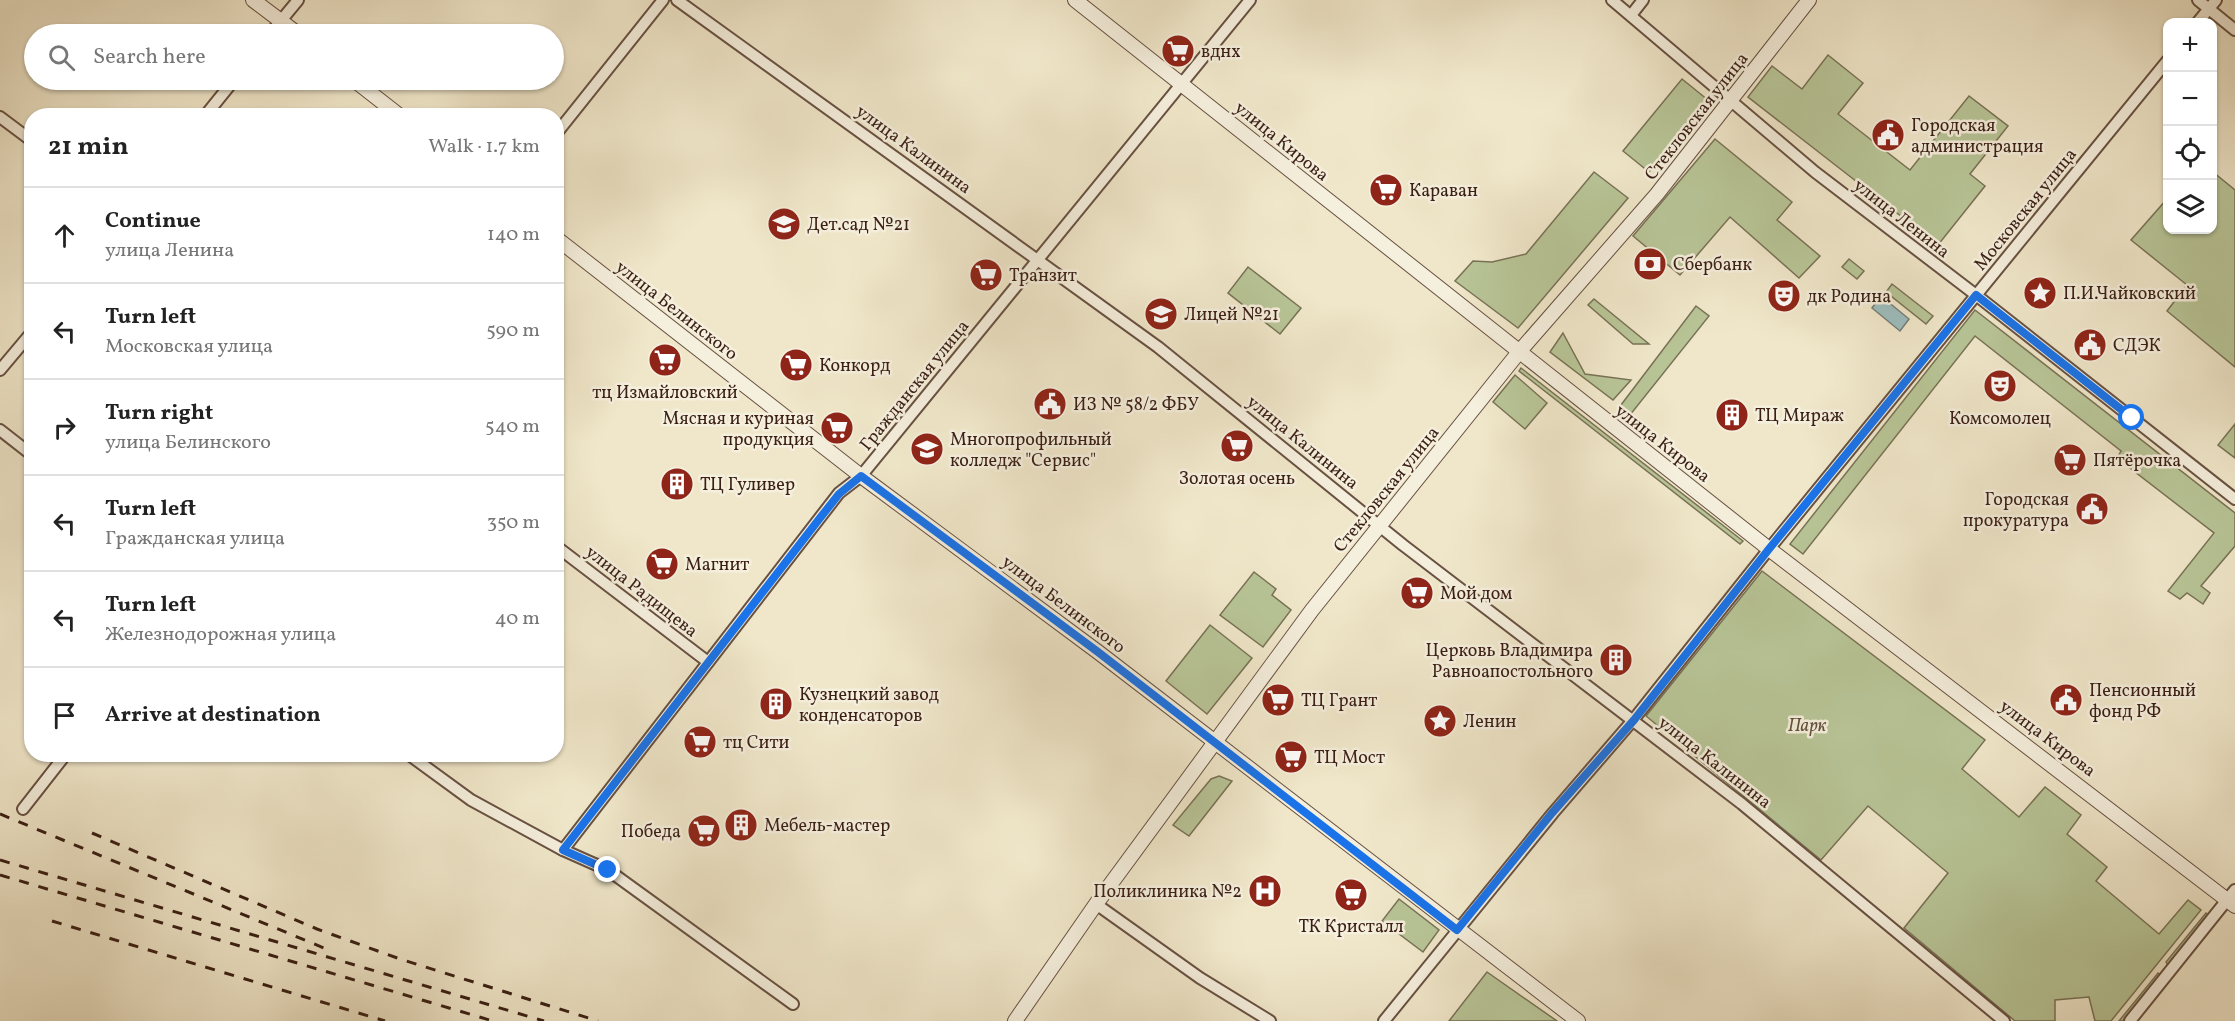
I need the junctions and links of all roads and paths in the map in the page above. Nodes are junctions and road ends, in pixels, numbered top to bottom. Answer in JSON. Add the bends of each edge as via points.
{"nodes":[{"id":1,"x":253,"y":0,"type":"edge"},
{"id":2,"x":298,"y":0,"type":"edge"},
{"id":3,"x":663,"y":0,"type":"edge"},
{"id":4,"x":677,"y":0,"type":"edge"},
{"id":5,"x":1075,"y":0,"type":"edge"},
{"id":6,"x":1250,"y":0,"type":"edge"},
{"id":7,"x":1612,"y":0,"type":"edge"},
{"id":8,"x":1642,"y":0,"type":"edge"},
{"id":9,"x":1809,"y":0,"type":"edge"},
{"id":10,"x":2198,"y":0,"type":"edge"},
{"id":11,"x":2216,"y":0,"type":"edge"},
{"id":12,"x":2208,"y":9,"type":"junction"},
{"id":13,"x":1632,"y":14,"type":"junction"},
{"id":14,"x":2201,"y":18,"type":"edge"},
{"id":15,"x":280,"y":21,"type":"junction"},
{"id":16,"x":278,"y":24,"type":"edge"},
{"id":17,"x":284,"y":24,"type":"edge"},
{"id":18,"x":2235,"y":30,"type":"edge"},
{"id":19,"x":2163,"y":66,"type":"edge"},
{"id":20,"x":1182,"y":84,"type":"junction"},
{"id":21,"x":226,"y":90,"type":"edge"},
{"id":22,"x":367,"y":90,"type":"edge"},
{"id":23,"x":1731,"y":101,"type":"junction"},
{"id":24,"x":212,"y":108,"type":"edge"},
{"id":25,"x":390,"y":108,"type":"edge"},
{"id":26,"x":0,"y":117,"type":"edge"},
{"id":27,"x":564,"y":124,"type":"edge"},
{"id":28,"x":24,"y":135,"type":"edge"},
{"id":29,"x":564,"y":244,"type":"edge"},
{"id":30,"x":1038,"y":259,"type":"junction"},
{"id":31,"x":1976,"y":295,"type":"junction"},
{"id":32,"x":24,"y":342,"type":"edge"},
{"id":33,"x":1519,"y":352,"type":"junction"},
{"id":34,"x":0,"y":370,"type":"edge"},
{"id":35,"x":0,"y":430,"type":"edge"},
{"id":36,"x":24,"y":449,"type":"edge"},
{"id":37,"x":861,"y":476,"type":"junction"},
{"id":38,"x":2235,"y":499,"type":"edge"},
{"id":39,"x":1379,"y":526,"type":"junction"},
{"id":40,"x":1769,"y":549,"type":"junction"},
{"id":41,"x":564,"y":552,"type":"edge"},
{"id":42,"x":708,"y":662,"type":"junction"},
{"id":43,"x":1634,"y":720,"type":"junction"},
{"id":44,"x":1214,"y":742,"type":"junction"},
{"id":45,"x":60,"y":762,"type":"edge"},
{"id":46,"x":419,"y":762,"type":"edge"},
{"id":47,"x":23,"y":809,"type":"dead end"},
{"id":48,"x":563,"y":850,"type":"junction"},
{"id":49,"x":2232,"y":899,"type":"edge"},
{"id":50,"x":1096,"y":904,"type":"junction"},
{"id":51,"x":1457,"y":930,"type":"junction"},
{"id":52,"x":793,"y":1004,"type":"dead end"},
{"id":53,"x":1015,"y":1021,"type":"edge"},
{"id":54,"x":1270,"y":1021,"type":"edge"},
{"id":55,"x":1384,"y":1021,"type":"edge"},
{"id":56,"x":1578,"y":1021,"type":"edge"},
{"id":57,"x":2004,"y":1021,"type":"edge"},
{"id":58,"x":2130,"y":1021,"type":"edge"}],
"edges":[{"from":1,"to":15,"type":"street"},
{"from":2,"to":15,"type":"street"},
{"from":3,"to":27,"type":"street"},
{"from":4,"to":30,"type":"street","name":"улица Калинина"},
{"from":5,"to":20,"type":"street","name":"улица Кирова"},
{"from":6,"to":20,"type":"street","name":"Гражданская улица"},
{"from":7,"to":13,"type":"street","name":"улица Ленина"},
{"from":8,"to":13,"type":"street"},
{"from":9,"to":23,"type":"street","name":"Стекловская улица"},
{"from":10,"to":12,"type":"street"},
{"from":11,"to":12,"type":"street"},
{"from":12,"to":14,"type":"street"},
{"from":12,"to":18,"type":"street"},
{"from":13,"to":23,"type":"street","name":"улица Ленина"},
{"from":15,"to":16,"type":"street"},
{"from":15,"to":17,"type":"street"},
{"from":19,"to":31,"type":"street","name":"Московская улица"},
{"from":20,"to":30,"type":"street","name":"Гражданская улица"},
{"from":20,"to":33,"type":"street","name":"улица Кирова"},
{"from":21,"to":24,"type":"street"},
{"from":22,"to":25,"type":"street"},
{"from":23,"to":31,"type":"street","name":"улица Ленина","via":[[1815,172]]},
{"from":23,"to":33,"type":"street","name":"Стекловская улица","via":[[1657,194]]},
{"from":26,"to":28,"type":"street"},
{"from":29,"to":37,"type":"street","name":"улица Белинского"},
{"from":30,"to":37,"type":"street","name":"Гражданская улица"},
{"from":30,"to":39,"type":"street","name":"улица Калинина","via":[[1167,354]]},
{"from":31,"to":38,"type":"street","name":"улица Ленина"},
{"from":31,"to":40,"type":"street","name":"Московская улица"},
{"from":32,"to":34,"type":"street"},
{"from":33,"to":39,"type":"street","name":"Стекловская улица"},
{"from":33,"to":40,"type":"street","name":"улица Кирова"},
{"from":35,"to":36,"type":"street"},
{"from":37,"to":42,"type":"street","name":"Гражданская улица","via":[[839,494]]},
{"from":37,"to":44,"type":"street","name":"улица Белинского"},
{"from":39,"to":43,"type":"street","name":"улица Калинина","via":[[1608,704]]},
{"from":39,"to":44,"type":"street","name":"Стекловская улица"},
{"from":40,"to":43,"type":"street","name":"Московская улица"},
{"from":40,"to":49,"type":"street","name":"улица Кирова"},
{"from":41,"to":42,"type":"street","name":"улица Радищева"},
{"from":42,"to":48,"type":"street","name":"Гражданская улица"},
{"from":43,"to":51,"type":"street","name":"Московская улица"},
{"from":43,"to":57,"type":"street","name":"улица Калинина"},
{"from":44,"to":50,"type":"street","name":"Стекловская улица"},
{"from":44,"to":51,"type":"street","name":"улица Белинского"},
{"from":45,"to":47,"type":"street"},
{"from":46,"to":48,"type":"street","via":[[471,800]]},
{"from":48,"to":52,"type":"street","via":[[608,870]]},
{"from":49,"to":58,"type":"street"},
{"from":50,"to":53,"type":"street","name":"Стекловская улица"},
{"from":50,"to":54,"type":"street","via":[[1200,978]]},
{"from":51,"to":55,"type":"street","name":"Московская улица"},
{"from":51,"to":56,"type":"street","name":"улица Белинского"}]}
